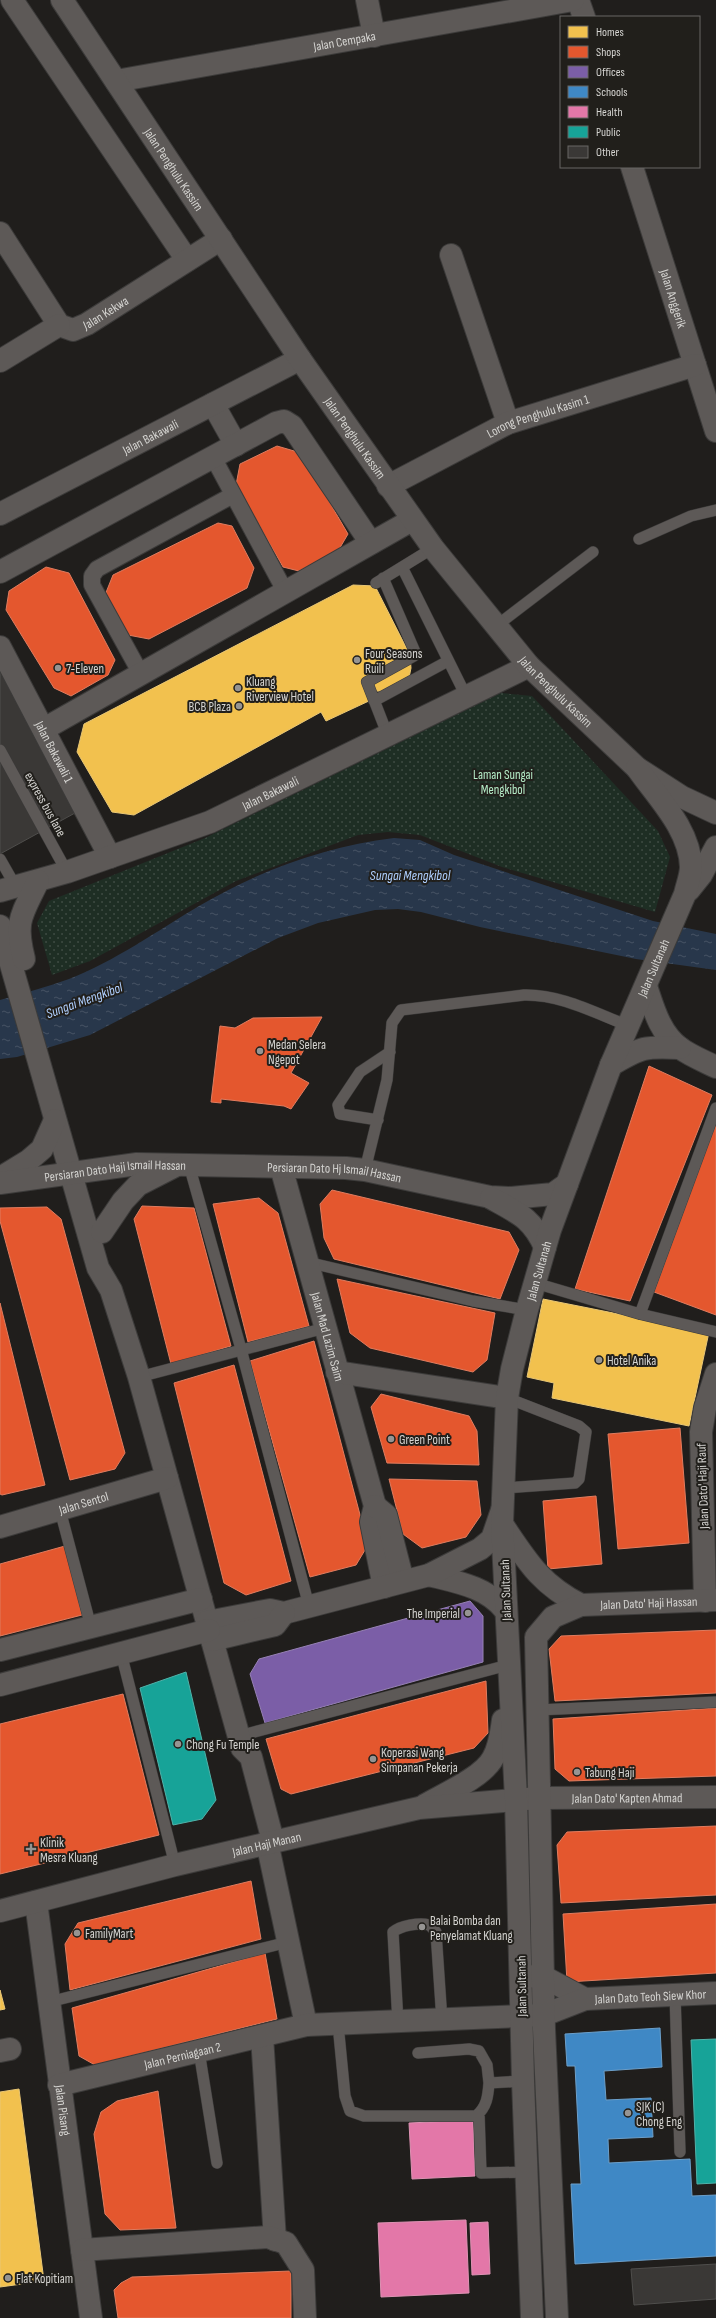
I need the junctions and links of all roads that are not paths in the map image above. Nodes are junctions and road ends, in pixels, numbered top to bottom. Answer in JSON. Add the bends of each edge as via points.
{"nodes":[{"id":1,"x":12,"y":0,"type":"edge"},
{"id":2,"x":62,"y":0,"type":"edge"},
{"id":3,"x":367,"y":0,"type":"edge"},
{"id":4,"x":573,"y":0,"type":"edge"},
{"id":5,"x":578,"y":0,"type":"edge"},
{"id":6,"x":584,"y":16,"type":"edge"},
{"id":7,"x":374,"y":36,"type":"junction"},
{"id":8,"x":116,"y":81,"type":"junction"},
{"id":9,"x":632,"y":168,"type":"edge"},
{"id":10,"x":0,"y":233,"type":"edge"},
{"id":11,"x":221,"y":239,"type":"junction"},
{"id":12,"x":451,"y":255,"type":"dead end"},
{"id":13,"x":187,"y":260,"type":"junction"},
{"id":14,"x":59,"y":325,"type":"junction"},
{"id":15,"x":300,"y":359,"type":"junction"},
{"id":16,"x":0,"y":361,"type":"edge"},
{"id":17,"x":695,"y":365,"type":"junction"},
{"id":18,"x":213,"y":404,"type":"junction"},
{"id":19,"x":508,"y":423,"type":"junction"},
{"id":20,"x":716,"y":431,"type":"edge"},
{"id":21,"x":236,"y":444,"type":"junction"},
{"id":22,"x":213,"y":457,"type":"junction"},
{"id":23,"x":388,"y":486,"type":"junction"},
{"id":24,"x":233,"y":495,"type":"junction"},
{"id":25,"x":716,"y":510,"type":"edge"},
{"id":26,"x":0,"y":514,"type":"edge"},
{"id":27,"x":412,"y":520,"type":"junction"},
{"id":28,"x":639,"y":539,"type":"dead end"},
{"id":29,"x":371,"y":543,"type":"junction"},
{"id":30,"x":432,"y":548,"type":"junction"},
{"id":31,"x":594,"y":552,"type":"dead end"},
{"id":32,"x":402,"y":567,"type":"junction"},
{"id":33,"x":0,"y":572,"type":"edge"},
{"id":34,"x":285,"y":591,"type":"junction"},
{"id":35,"x":496,"y":626,"type":"junction"},
{"id":36,"x":0,"y":647,"type":"edge"},
{"id":37,"x":448,"y":661,"type":"junction"},
{"id":38,"x":529,"y":666,"type":"junction"},
{"id":39,"x":140,"y":674,"type":"junction"},
{"id":40,"x":467,"y":698,"type":"junction"},
{"id":41,"x":374,"y":701,"type":"junction"},
{"id":42,"x":44,"y":729,"type":"junction"},
{"id":43,"x":388,"y":736,"type":"junction"},
{"id":44,"x":0,"y":750,"type":"edge"},
{"id":45,"x":637,"y":768,"type":"junction"},
{"id":46,"x":716,"y":813,"type":"edge"},
{"id":47,"x":716,"y":847,"type":"edge"},
{"id":48,"x":110,"y":857,"type":"junction"},
{"id":49,"x":0,"y":859,"type":"edge"},
{"id":50,"x":67,"y":872,"type":"junction"},
{"id":51,"x":38,"y":881,"type":"junction"},
{"id":52,"x":8,"y":889,"type":"edge"},
{"id":53,"x":685,"y":894,"type":"junction"},
{"id":54,"x":8,"y":936,"type":"edge"},
{"id":55,"x":646,"y":986,"type":"junction"},
{"id":56,"x":629,"y":1026,"type":"junction"},
{"id":57,"x":680,"y":1048,"type":"junction"},
{"id":58,"x":390,"y":1052,"type":"junction"},
{"id":59,"x":611,"y":1066,"type":"junction"},
{"id":60,"x":716,"y":1067,"type":"edge"},
{"id":61,"x":716,"y":1108,"type":"edge"},
{"id":62,"x":58,"y":1111,"type":"junction"},
{"id":63,"x":378,"y":1120,"type":"junction"},
{"id":64,"x":183,"y":1165,"type":"junction"},
{"id":65,"x":281,"y":1167,"type":"junction"},
{"id":66,"x":365,"y":1170,"type":"junction"},
{"id":67,"x":77,"y":1171,"type":"junction"},
{"id":68,"x":0,"y":1178,"type":"edge"},
{"id":69,"x":0,"y":1183,"type":"edge"},
{"id":70,"x":567,"y":1184,"type":"junction"},
{"id":71,"x":490,"y":1197,"type":"junction"},
{"id":72,"x":102,"y":1232,"type":"junction"},
{"id":73,"x":545,"y":1247,"type":"junction"},
{"id":74,"x":307,"y":1262,"type":"junction"},
{"id":75,"x":534,"y":1283,"type":"junction"},
{"id":76,"x":112,"y":1290,"type":"junction"},
{"id":77,"x":527,"y":1310,"type":"junction"},
{"id":78,"x":640,"y":1314,"type":"junction"},
{"id":79,"x":325,"y":1328,"type":"junction"},
{"id":80,"x":716,"y":1332,"type":"edge"},
{"id":81,"x":241,"y":1349,"type":"junction"},
{"id":82,"x":337,"y":1372,"type":"junction"},
{"id":83,"x":716,"y":1374,"type":"edge"},
{"id":84,"x":139,"y":1376,"type":"junction"},
{"id":85,"x":713,"y":1396,"type":"edge"},
{"id":86,"x":507,"y":1398,"type":"junction"},
{"id":87,"x":167,"y":1478,"type":"junction"},
{"id":88,"x":709,"y":1498,"type":"edge"},
{"id":89,"x":502,"y":1507,"type":"junction"},
{"id":90,"x":60,"y":1510,"type":"junction"},
{"id":91,"x":0,"y":1527,"type":"edge"},
{"id":92,"x":430,"y":1575,"type":"junction"},
{"id":93,"x":394,"y":1584,"type":"junction"},
{"id":94,"x":201,"y":1599,"type":"junction"},
{"id":95,"x":711,"y":1600,"type":"edge"},
{"id":96,"x":581,"y":1605,"type":"junction"},
{"id":97,"x":309,"y":1606,"type":"junction"},
{"id":98,"x":505,"y":1610,"type":"junction"},
{"id":99,"x":91,"y":1627,"type":"junction"},
{"id":100,"x":210,"y":1631,"type":"junction"},
{"id":101,"x":0,"y":1650,"type":"edge"},
{"id":102,"x":121,"y":1653,"type":"junction"},
{"id":103,"x":509,"y":1673,"type":"junction"},
{"id":104,"x":0,"y":1685,"type":"edge"},
{"id":105,"x":716,"y":1702,"type":"edge"},
{"id":106,"x":537,"y":1710,"type":"junction"},
{"id":107,"x":241,"y":1742,"type":"junction"},
{"id":108,"x":716,"y":1797,"type":"edge"},
{"id":109,"x":538,"y":1798,"type":"junction"},
{"id":110,"x":516,"y":1799,"type":"junction"},
{"id":111,"x":419,"y":1808,"type":"junction"},
{"id":112,"x":266,"y":1843,"type":"junction"},
{"id":113,"x":175,"y":1864,"type":"junction"},
{"id":114,"x":36,"y":1902,"type":"junction"},
{"id":115,"x":0,"y":1911,"type":"edge"},
{"id":116,"x":288,"y":1942,"type":"junction"},
{"id":117,"x":520,"y":1976,"type":"junction"},
{"id":118,"x":544,"y":1977,"type":"junction"},
{"id":119,"x":716,"y":1993,"type":"edge"},
{"id":120,"x":675,"y":1994,"type":"junction"},
{"id":121,"x":584,"y":1999,"type":"junction"},
{"id":122,"x":48,"y":2002,"type":"junction"},
{"id":123,"x":521,"y":2016,"type":"junction"},
{"id":124,"x":544,"y":2016,"type":"junction"},
{"id":125,"x":442,"y":2021,"type":"junction"},
{"id":126,"x":398,"y":2023,"type":"junction"},
{"id":127,"x":338,"y":2024,"type":"junction"},
{"id":128,"x":306,"y":2025,"type":"junction"},
{"id":129,"x":262,"y":2036,"type":"junction"},
{"id":130,"x":199,"y":2051,"type":"junction"},
{"id":131,"x":418,"y":2053,"type":"dead end"},
{"id":132,"x":523,"y":2081,"type":"junction"},
{"id":133,"x":489,"y":2082,"type":"junction"},
{"id":134,"x":59,"y":2085,"type":"junction"},
{"id":135,"x":479,"y":2114,"type":"junction"},
{"id":136,"x":680,"y":2152,"type":"dead end"},
{"id":137,"x":217,"y":2162,"type":"dead end"},
{"id":138,"x":526,"y":2172,"type":"junction"},
{"id":139,"x":275,"y":2240,"type":"junction"},
{"id":140,"x":82,"y":2250,"type":"junction"},
{"id":141,"x":91,"y":2318,"type":"edge"},
{"id":142,"x":305,"y":2318,"type":"edge"},
{"id":143,"x":532,"y":2318,"type":"edge"},
{"id":144,"x":557,"y":2318,"type":"edge"}],
"edges":[{"from":1,"to":13,"type":"street"},
{"from":2,"to":8,"type":"street","name":"Jalan Penghulu Kassim"},
{"from":3,"to":7,"type":"street"},
{"from":4,"to":7,"type":"street","name":"Jalan Cempaka"},
{"from":5,"to":6,"type":"street"},
{"from":7,"to":8,"type":"street","name":"Jalan Cempaka"},
{"from":8,"to":11,"type":"street","name":"Jalan Penghulu Kassim"},
{"from":9,"to":17,"type":"street","name":"Jalan Anggerik"},
{"from":10,"to":14,"type":"street"},
{"from":11,"to":13,"type":"street","name":"Jalan Kekwa"},
{"from":11,"to":15,"type":"street","name":"Jalan Penghulu Kassim"},
{"from":12,"to":19,"type":"street"},
{"from":13,"to":14,"type":"street","name":"Jalan Kekwa","via":[[87,324],[73,330]]},
{"from":14,"to":16,"type":"street"},
{"from":15,"to":18,"type":"street","name":"Jalan Bakawali"},
{"from":15,"to":23,"type":"street","name":"Jalan Penghulu Kassim"},
{"from":17,"to":19,"type":"street","name":"Lorong Penghulu Kasim 1"},
{"from":17,"to":20,"type":"street","name":"Jalan Anggerik"},
{"from":18,"to":21,"type":"street"},
{"from":18,"to":26,"type":"street","name":"Jalan Bakawali"},
{"from":19,"to":23,"type":"street","name":"Lorong Penghulu Kasim 1"},
{"from":21,"to":22,"type":"street"},
{"from":21,"to":29,"type":"street","via":[[276,423],[284,421],[292,426]]},
{"from":22,"to":24,"type":"street"},
{"from":22,"to":33,"type":"street"},
{"from":23,"to":27,"type":"street","name":"Jalan Penghulu Kassim"},
{"from":24,"to":34,"type":"street"},
{"from":24,"to":39,"type":"street","via":[[97,569],[92,576],[92,585]]},
{"from":25,"to":28,"type":"lane","via":[[684,518]]},
{"from":27,"to":29,"type":"street"},
{"from":27,"to":30,"type":"street","name":"Jalan Penghulu Kassim"},
{"from":29,"to":34,"type":"street"},
{"from":30,"to":32,"type":"lane"},
{"from":30,"to":35,"type":"street","name":"Jalan Penghulu Kassim"},
{"from":31,"to":35,"type":"lane"},
{"from":32,"to":37,"type":"lane"},
{"from":32,"to":41,"type":"lane","via":[[380,580],[416,652],[414,656],[367,682]]},
{"from":34,"to":39,"type":"street"},
{"from":35,"to":38,"type":"street","name":"Jalan Penghulu Kassim"},
{"from":36,"to":42,"type":"street","name":"Jalan Bakawali 1"},
{"from":37,"to":40,"type":"lane"},
{"from":37,"to":41,"type":"lane"},
{"from":38,"to":40,"type":"street","name":"Jalan Bakawali"},
{"from":38,"to":45,"type":"street","name":"Jalan Penghulu Kassim"},
{"from":39,"to":42,"type":"street"},
{"from":40,"to":43,"type":"street","name":"Jalan Bakawali"},
{"from":41,"to":43,"type":"lane"},
{"from":42,"to":48,"type":"street","name":"Jalan Bakawali 1"},
{"from":43,"to":48,"type":"street","name":"Jalan Bakawali","via":[[210,822]]},
{"from":44,"to":50,"type":"lane","name":"express bus lane"},
{"from":45,"to":46,"type":"street","name":"Jalan Penghulu Kassim","via":[[682,798]]},
{"from":45,"to":53,"type":"street","name":"Jalan Sultanah","via":[[681,832],[688,850],[691,868]]},
{"from":47,"to":53,"type":"street","name":"Jalan Sultanah","via":[[701,875]]},
{"from":48,"to":50,"type":"street","name":"Jalan Bakawali"},
{"from":49,"to":52,"type":"lane"},
{"from":50,"to":51,"type":"street","name":"Jalan Bakawali"},
{"from":51,"to":52,"type":"street","name":"Jalan Bakawali"},
{"from":51,"to":54,"type":"street","via":[[19,923]]},
{"from":53,"to":55,"type":"street","name":"Jalan Sultanah"},
{"from":54,"to":62,"type":"street"},
{"from":55,"to":56,"type":"street","name":"Jalan Sultanah"},
{"from":55,"to":57,"type":"street","via":[[664,1030]]},
{"from":56,"to":58,"type":"lane","via":[[554,998],[524,994],[401,1010],[392,1023]]},
{"from":56,"to":59,"type":"street","name":"Jalan Sultanah"},
{"from":57,"to":59,"type":"street","via":[[651,1046],[635,1051]]},
{"from":57,"to":60,"type":"street"},
{"from":58,"to":63,"type":"lane"},
{"from":58,"to":63,"type":"lane","via":[[360,1072],[338,1105],[340,1114]]},
{"from":59,"to":70,"type":"street","name":"Jalan Sultanah"},
{"from":61,"to":78,"type":"lane"},
{"from":62,"to":67,"type":"street"},
{"from":62,"to":68,"type":"street","name":"Persiaran Dato Haji Ismail Hassan","via":[[42,1149]]},
{"from":63,"to":66,"type":"lane"},
{"from":64,"to":65,"type":"street","name":"Persiaran Dato Hj Ismail Hassan"},
{"from":64,"to":67,"type":"street","name":"Persiaran Dato Haji Ismail Hassan","via":[[137,1164]]},
{"from":64,"to":72,"type":"street","name":"Persiaran Dato Haji Ismail Hassan","via":[[138,1185],[123,1201]]},
{"from":64,"to":81,"type":"lane"},
{"from":65,"to":66,"type":"street","name":"Persiaran Dato Hj Ismail Hassan"},
{"from":65,"to":74,"type":"street","name":"Jalan Mad Lazim Saim"},
{"from":66,"to":71,"type":"street","name":"Persiaran Dato Hj Ismail Hassan"},
{"from":67,"to":69,"type":"street","name":"Persiaran Dato Haji Ismail Hassan"},
{"from":67,"to":72,"type":"street"},
{"from":67,"to":76,"type":"street","via":[[98,1268]]},
{"from":70,"to":71,"type":"street","via":[[554,1194]]},
{"from":70,"to":73,"type":"street","name":"Jalan Sultanah"},
{"from":71,"to":73,"type":"street","via":[[528,1220],[538,1230]]},
{"from":72,"to":76,"type":"street","via":[[111,1267]]},
{"from":73,"to":75,"type":"street","name":"Jalan Sultanah"},
{"from":74,"to":77,"type":"lane","via":[[473,1301]]},
{"from":74,"to":79,"type":"street","name":"Jalan Mad Lazim Saim"},
{"from":75,"to":77,"type":"street","name":"Jalan Sultanah"},
{"from":75,"to":78,"type":"lane"},
{"from":76,"to":84,"type":"street"},
{"from":77,"to":86,"type":"street","name":"Jalan Sultanah"},
{"from":78,"to":80,"type":"lane"},
{"from":79,"to":81,"type":"lane"},
{"from":79,"to":82,"type":"street","name":"Jalan Mad Lazim Saim"},
{"from":81,"to":84,"type":"lane"},
{"from":81,"to":97,"type":"lane"},
{"from":82,"to":86,"type":"street"},
{"from":82,"to":93,"type":"street","name":"Jalan Mad Lazim Saim","via":[[375,1506],[386,1515]]},
{"from":83,"to":85,"type":"street","name":"Jalan Dato' Haji Rauf"},
{"from":84,"to":87,"type":"street"},
{"from":85,"to":88,"type":"street","name":"Jalan Dato' Haji Rauf","via":[[701,1432]]},
{"from":86,"to":89,"type":"street","name":"Jalan Sultanah"},
{"from":86,"to":89,"type":"lane","via":[[579,1426],[586,1432],[579,1480]]},
{"from":87,"to":90,"type":"street","name":"Jalan Sentol"},
{"from":87,"to":94,"type":"street"},
{"from":88,"to":95,"type":"street","name":"Jalan Dato' Haji Rauf"},
{"from":89,"to":92,"type":"street","via":[[492,1540],[468,1556]]},
{"from":89,"to":96,"type":"street","via":[[524,1557],[541,1578],[559,1594]]},
{"from":89,"to":98,"type":"street","name":"Jalan Sultanah"},
{"from":90,"to":91,"type":"street","name":"Jalan Sentol"},
{"from":90,"to":99,"type":"lane"},
{"from":92,"to":93,"type":"street"},
{"from":92,"to":98,"type":"street","via":[[481,1591],[498,1601]]},
{"from":93,"to":97,"type":"street"},
{"from":94,"to":99,"type":"street"},
{"from":94,"to":100,"type":"street"},
{"from":95,"to":96,"type":"street","name":"Jalan Dato' Haji Hassan"},
{"from":96,"to":106,"type":"street","name":"Jalan Sultanah","via":[[553,1617],[536,1637]]},
{"from":97,"to":100,"type":"street","via":[[284,1613],[275,1625]]},
{"from":98,"to":103,"type":"street","name":"Jalan Sultanah"},
{"from":99,"to":101,"type":"street"},
{"from":100,"to":102,"type":"street"},
{"from":100,"to":107,"type":"street"},
{"from":102,"to":104,"type":"street"},
{"from":102,"to":113,"type":"lane"},
{"from":103,"to":107,"type":"lane"},
{"from":103,"to":110,"type":"street","name":"Jalan Sultanah"},
{"from":103,"to":111,"type":"street","via":[[500,1743],[493,1759],[479,1773]]},
{"from":105,"to":106,"type":"lane"},
{"from":106,"to":109,"type":"street","name":"Jalan Sultanah"},
{"from":107,"to":112,"type":"street","via":[[239,1762]]},
{"from":108,"to":109,"type":"street","name":"Jalan Dato' Kapten Ahmad"},
{"from":109,"to":110,"type":"street","name":"Jalan Haji Manan"},
{"from":109,"to":118,"type":"street","name":"Jalan Sultanah"},
{"from":110,"to":111,"type":"street","name":"Jalan Haji Manan"},
{"from":110,"to":117,"type":"street","name":"Jalan Sultanah"},
{"from":111,"to":112,"type":"street","name":"Jalan Haji Manan"},
{"from":112,"to":113,"type":"street","name":"Jalan Haji Manan"},
{"from":112,"to":116,"type":"street"},
{"from":113,"to":114,"type":"street","name":"Jalan Haji Manan"},
{"from":114,"to":115,"type":"street","name":"Jalan Haji Manan"},
{"from":114,"to":122,"type":"street","name":"Jalan Pisang"},
{"from":116,"to":122,"type":"lane"},
{"from":116,"to":128,"type":"street"},
{"from":117,"to":118,"type":"street"},
{"from":117,"to":123,"type":"street","name":"Jalan Sultanah"},
{"from":118,"to":121,"type":"street"},
{"from":118,"to":124,"type":"street","name":"Jalan Sultanah"},
{"from":119,"to":120,"type":"street","name":"Jalan Dato Teoh Siew Khor"},
{"from":120,"to":121,"type":"street","name":"Jalan Dato Teoh Siew Khor"},
{"from":120,"to":136,"type":"lane"},
{"from":121,"to":124,"type":"street"},
{"from":122,"to":134,"type":"street","name":"Jalan Pisang"},
{"from":123,"to":124,"type":"street","name":"Jalan Perniagaan 2"},
{"from":123,"to":125,"type":"street","name":"Jalan Perniagaan 2"},
{"from":123,"to":132,"type":"street","name":"Jalan Sultanah"},
{"from":124,"to":144,"type":"street","name":"Jalan Sultanah"},
{"from":125,"to":126,"type":"street","name":"Jalan Perniagaan 2"},
{"from":125,"to":126,"type":"lane","via":[[436,1932],[429,1925],[421,1925],[398,1928],[393,1932]]},
{"from":126,"to":127,"type":"street","name":"Jalan Perniagaan 2"},
{"from":127,"to":128,"type":"street","name":"Jalan Perniagaan 2"},
{"from":127,"to":135,"type":"lane","via":[[345,2096],[350,2111],[364,2116]]},
{"from":128,"to":129,"type":"street","name":"Jalan Perniagaan 2"},
{"from":129,"to":130,"type":"street","name":"Jalan Perniagaan 2"},
{"from":129,"to":139,"type":"street"},
{"from":130,"to":134,"type":"street","name":"Jalan Perniagaan 2"},
{"from":130,"to":137,"type":"lane"},
{"from":131,"to":133,"type":"lane","via":[[469,2049],[479,2052],[487,2065]]},
{"from":132,"to":133,"type":"lane"},
{"from":132,"to":138,"type":"street","name":"Jalan Sultanah"},
{"from":133,"to":135,"type":"lane","via":[[484,2110]]},
{"from":134,"to":140,"type":"street","name":"Jalan Pisang"},
{"from":135,"to":138,"type":"lane","via":[[481,2173]]},
{"from":138,"to":143,"type":"street","name":"Jalan Sultanah"},
{"from":139,"to":140,"type":"street","via":[[268,2237]]},
{"from":139,"to":142,"type":"street","via":[[286,2243],[303,2270]]},
{"from":140,"to":141,"type":"street","name":"Jalan Pisang"}]}
